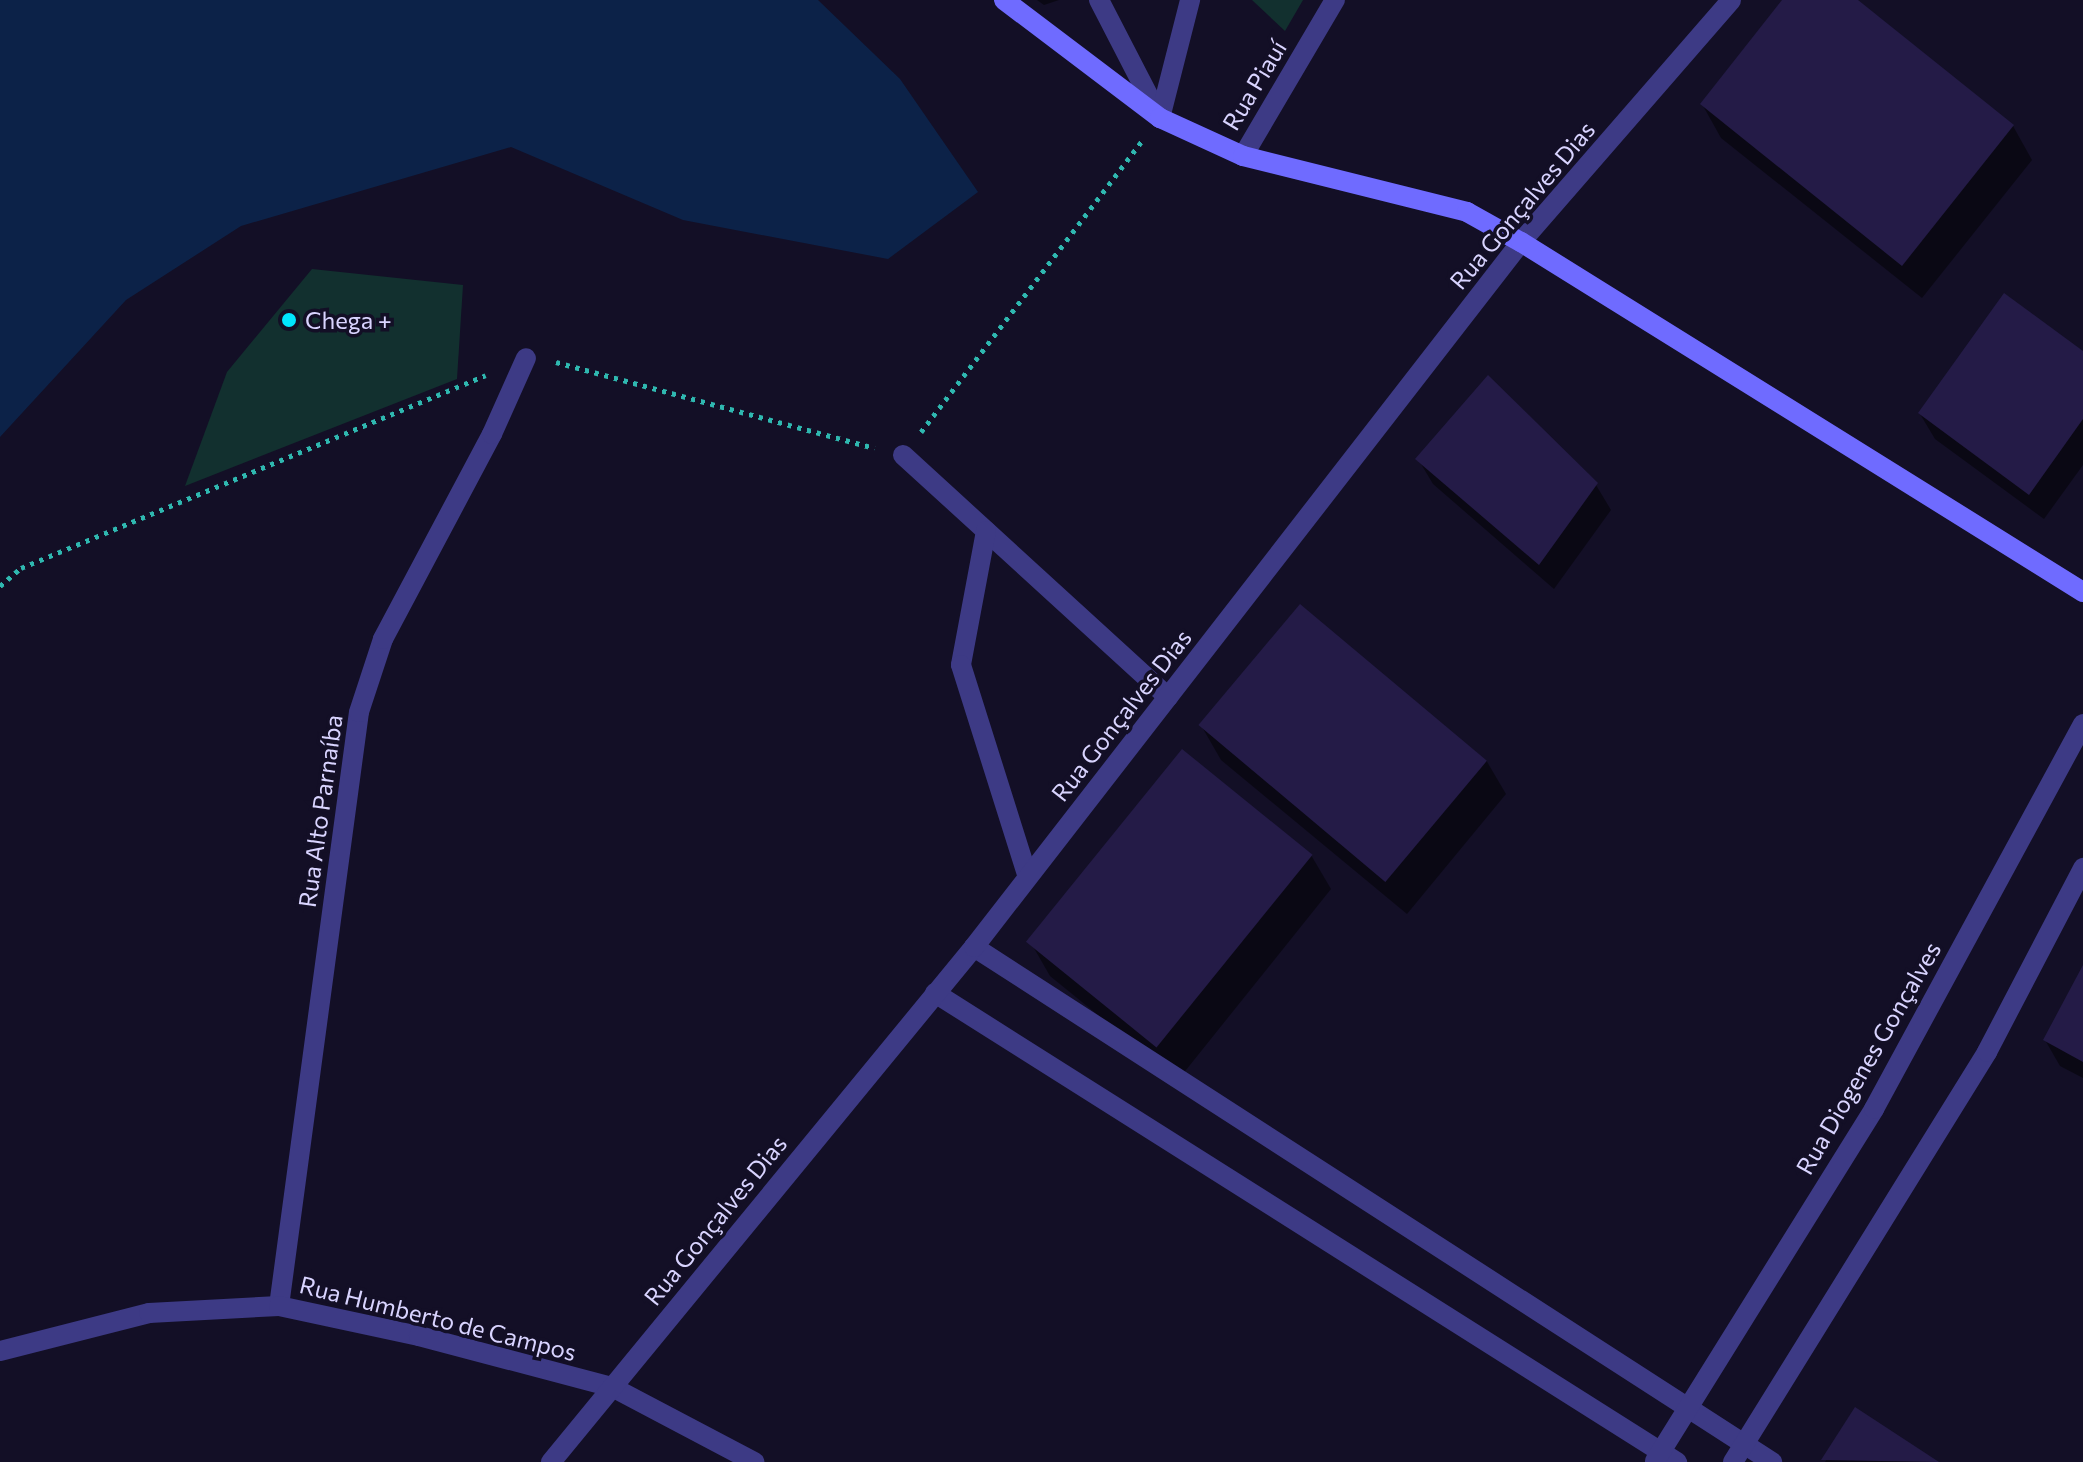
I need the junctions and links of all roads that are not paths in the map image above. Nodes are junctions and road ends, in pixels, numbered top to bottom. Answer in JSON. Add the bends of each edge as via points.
{"nodes":[{"id":1,"x":1004,"y":0,"type":"edge"},
{"id":2,"x":1099,"y":0,"type":"edge"},
{"id":3,"x":1190,"y":0,"type":"edge"},
{"id":4,"x":1335,"y":0,"type":"edge"},
{"id":5,"x":1731,"y":0,"type":"edge"},
{"id":6,"x":1160,"y":118,"type":"junction"},
{"id":7,"x":1243,"y":156,"type":"junction"},
{"id":8,"x":1521,"y":242,"type":"junction"},
{"id":9,"x":526,"y":358,"type":"road end"},
{"id":10,"x":903,"y":455,"type":"road end"},
{"id":11,"x":986,"y":531,"type":"junction"},
{"id":12,"x":2083,"y":592,"type":"edge"},
{"id":13,"x":1168,"y":697,"type":"junction"},
{"id":14,"x":2083,"y":724,"type":"edge"},
{"id":15,"x":2083,"y":868,"type":"edge"},
{"id":16,"x":1028,"y":877,"type":"junction"},
{"id":17,"x":974,"y":947,"type":"junction"},
{"id":18,"x":935,"y":993,"type":"junction"},
{"id":19,"x":279,"y":1306,"type":"junction"},
{"id":20,"x":0,"y":1351,"type":"edge"},
{"id":21,"x":612,"y":1387,"type":"junction"},
{"id":22,"x":1686,"y":1411,"type":"junction"},
{"id":23,"x":1739,"y":1453,"type":"edge"},
{"id":24,"x":1664,"y":1458,"type":"edge"},
{"id":25,"x":551,"y":1462,"type":"edge"},
{"id":26,"x":754,"y":1462,"type":"edge"},
{"id":27,"x":1772,"y":1462,"type":"edge"}],
"edges":[{"from":1,"to":6,"type":"main road"},
{"from":2,"to":6,"type":"street"},
{"from":3,"to":6,"type":"street"},
{"from":4,"to":7,"type":"street","name":"Rua Piauí"},
{"from":5,"to":8,"type":"street","name":"Rua Gonçalves Dias"},
{"from":6,"to":7,"type":"main road"},
{"from":7,"to":8,"type":"main road","via":[[1467,212]]},
{"from":8,"to":12,"type":"main road"},
{"from":8,"to":13,"type":"street","name":"Rua Gonçalves Dias"},
{"from":9,"to":19,"type":"street","name":"Rua Alto Parnaíba","via":[[492,434],[383,639],[359,712]]},
{"from":10,"to":11,"type":"street"},
{"from":11,"to":13,"type":"street"},
{"from":11,"to":16,"type":"street","via":[[961,665]]},
{"from":13,"to":16,"type":"street","name":"Rua Gonçalves Dias"},
{"from":14,"to":22,"type":"street","name":"Rua Diogenes Gonçalves","via":[[1874,1109]]},
{"from":15,"to":23,"type":"street","via":[[1987,1052]]},
{"from":16,"to":17,"type":"street","name":"Rua Gonçalves Dias"},
{"from":17,"to":18,"type":"street","name":"Rua Gonçalves Dias"},
{"from":17,"to":22,"type":"street"},
{"from":18,"to":21,"type":"street","name":"Rua Gonçalves Dias"},
{"from":18,"to":24,"type":"street"},
{"from":19,"to":20,"type":"street","name":"Rua Humberto de Campos","via":[[149,1313]]},
{"from":19,"to":21,"type":"street","name":"Rua Humberto de Campos"},
{"from":21,"to":25,"type":"street","name":"Rua Gonçalves Dias"},
{"from":21,"to":26,"type":"street","name":"Rua Humberto de Campos"},
{"from":22,"to":23,"type":"street"},
{"from":22,"to":24,"type":"street","name":"Rua Diogenes Gonçalves"},
{"from":23,"to":27,"type":"street"}]}
